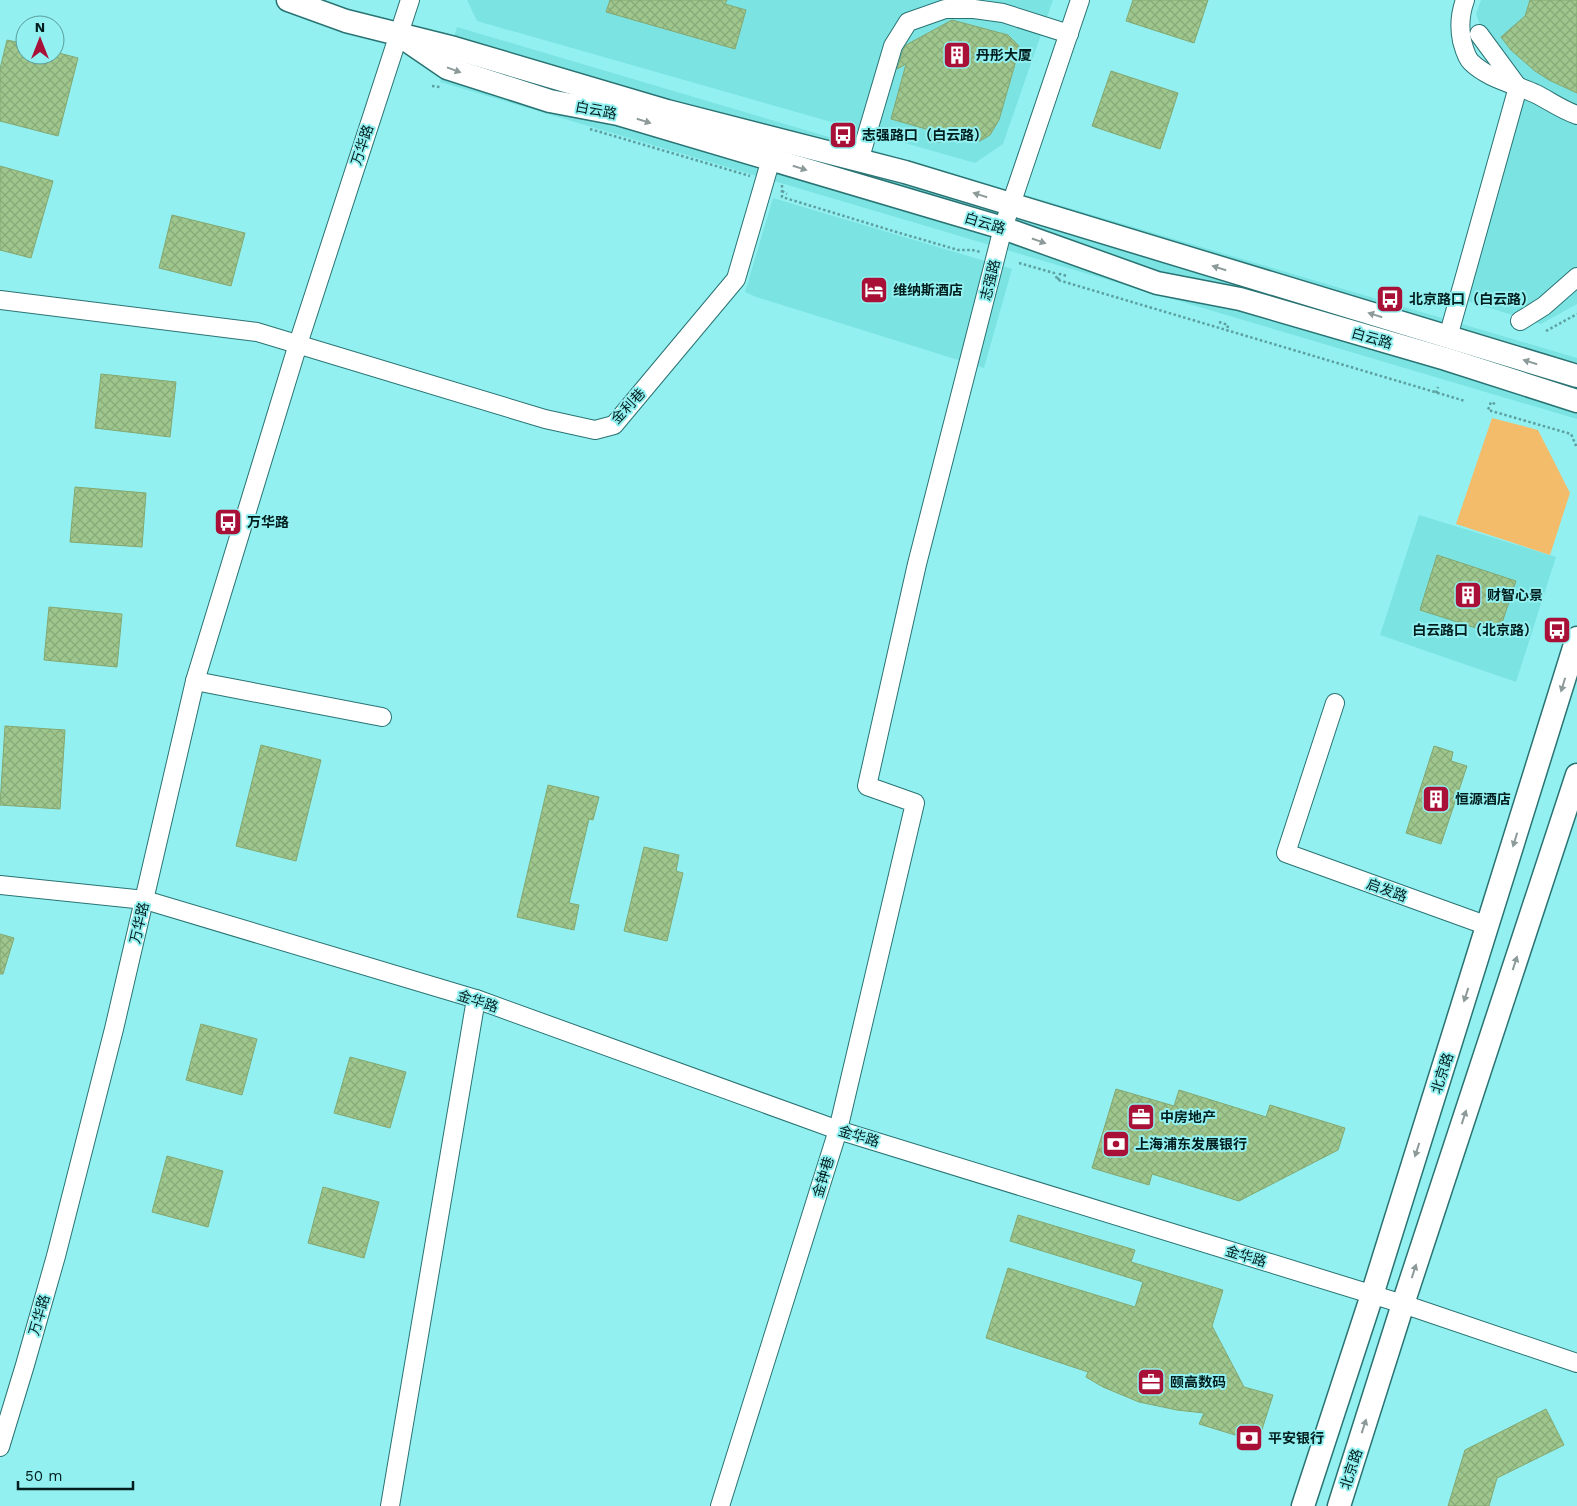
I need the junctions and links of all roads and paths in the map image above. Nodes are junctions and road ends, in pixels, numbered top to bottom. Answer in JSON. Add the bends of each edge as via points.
{"nodes":[{"id":1,"x":288,"y":0,"type":"edge"},
{"id":2,"x":410,"y":0,"type":"edge"},
{"id":3,"x":1080,"y":0,"type":"edge"},
{"id":4,"x":1465,"y":0,"type":"edge"},
{"id":5,"x":398,"y":34,"type":"junction"},
{"id":6,"x":1069,"y":34,"type":"junction"},
{"id":7,"x":1479,"y":34,"type":"dead end"},
{"id":8,"x":1518,"y":87,"type":"junction"},
{"id":9,"x":1577,"y":115,"type":"edge"},
{"id":10,"x":771,"y":159,"type":"junction"},
{"id":11,"x":859,"y":161,"type":"junction"},
{"id":12,"x":782,"y":185,"type":"dead end"},
{"id":13,"x":782,"y":191,"type":"junction"},
{"id":14,"x":787,"y":194,"type":"dead end"},
{"id":15,"x":1011,"y":205,"type":"junction"},
{"id":16,"x":1003,"y":228,"type":"junction"},
{"id":17,"x":983,"y":253,"type":"dead end"},
{"id":18,"x":1019,"y":263,"type":"dead end"},
{"id":19,"x":1067,"y":276,"type":"dead end"},
{"id":20,"x":1058,"y":280,"type":"junction"},
{"id":21,"x":1574,"y":286,"type":"edge"},
{"id":22,"x":0,"y":300,"type":"edge"},
{"id":23,"x":1577,"y":314,"type":"edge"},
{"id":24,"x":1219,"y":322,"type":"dead end"},
{"id":25,"x":1520,"y":322,"type":"dead end"},
{"id":26,"x":1227,"y":331,"type":"junction"},
{"id":27,"x":1546,"y":331,"type":"dead end"},
{"id":28,"x":1448,"y":337,"type":"junction"},
{"id":29,"x":298,"y":344,"type":"junction"},
{"id":30,"x":1577,"y":376,"type":"edge"},
{"id":31,"x":1438,"y":387,"type":"dead end"},
{"id":32,"x":1436,"y":393,"type":"junction"},
{"id":33,"x":1465,"y":401,"type":"dead end"},
{"id":34,"x":1577,"y":401,"type":"edge"},
{"id":35,"x":1495,"y":404,"type":"dead end"},
{"id":36,"x":1577,"y":448,"type":"edge"},
{"id":37,"x":1577,"y":638,"type":"edge"},
{"id":38,"x":195,"y":681,"type":"junction"},
{"id":39,"x":1335,"y":703,"type":"dead end"},
{"id":40,"x":382,"y":717,"type":"dead end"},
{"id":41,"x":1577,"y":775,"type":"edge"},
{"id":42,"x":867,"y":786,"type":"joint"},
{"id":43,"x":0,"y":885,"type":"edge"},
{"id":44,"x":145,"y":900,"type":"junction"},
{"id":45,"x":1488,"y":926,"type":"junction"},
{"id":46,"x":476,"y":999,"type":"junction"},
{"id":47,"x":838,"y":1130,"type":"junction"},
{"id":48,"x":1372,"y":1295,"type":"junction"},
{"id":49,"x":1403,"y":1304,"type":"junction"},
{"id":50,"x":1577,"y":1362,"type":"edge"},
{"id":51,"x":0,"y":1447,"type":"edge"},
{"id":52,"x":390,"y":1506,"type":"edge"},
{"id":53,"x":720,"y":1506,"type":"edge"},
{"id":54,"x":1303,"y":1506,"type":"edge"},
{"id":55,"x":1339,"y":1506,"type":"edge"}],
"edges":[{"from":1,"to":5,"type":"main road","name":"白云路","via":[[346,21]]},
{"from":2,"to":5,"type":"street","name":"万华路"},
{"from":3,"to":6,"type":"street","name":"志强路"},
{"from":4,"to":8,"type":"street","via":[[1460,30],[1470,61],[1487,74]]},
{"from":5,"to":10,"type":"main road","name":"白云路","one_way":true,"via":[[448,68],[550,101],[618,114]]},
{"from":5,"to":11,"type":"main road","name":"白云路","via":[[667,111]]},
{"from":5,"to":29,"type":"street","name":"万华路"},
{"from":6,"to":11,"type":"street","via":[[1003,13],[974,9],[945,9],[908,22],[893,46]]},
{"from":6,"to":15,"type":"street","name":"志强路"},
{"from":7,"to":8,"type":"street"},
{"from":8,"to":9,"type":"street"},
{"from":8,"to":28,"type":"street"},
{"from":10,"to":16,"type":"main road","name":"白云路","one_way":true},
{"from":10,"to":29,"type":"street","name":"金利巷","via":[[736,279],[614,426],[595,430],[546,419]]},
{"from":15,"to":11,"type":"main road","name":"白云路","one_way":true},
{"from":12,"to":13,"type":"path"},
{"from":13,"to":14,"type":"path"},
{"from":13,"to":17,"type":"path","via":[[782,197],[893,232],[958,250]]},
{"from":15,"to":16,"type":"street","name":"志强路"},
{"from":28,"to":15,"type":"main road","name":"白云路","one_way":true},
{"from":16,"to":34,"type":"main road","name":"白云路","one_way":true,"via":[[1157,283],[1240,299]]},
{"from":16,"to":42,"type":"street","name":"志强路","via":[[917,564]]},
{"from":18,"to":20,"type":"path","via":[[1054,273]]},
{"from":19,"to":20,"type":"path","via":[[1060,274]]},
{"from":20,"to":26,"type":"path"},
{"from":21,"to":25,"type":"street"},
{"from":22,"to":29,"type":"street","name":"金利巷","via":[[257,332]]},
{"from":23,"to":27,"type":"path"},
{"from":24,"to":26,"type":"path","via":[[1228,324]]},
{"from":26,"to":32,"type":"path"},
{"from":30,"to":28,"type":"main road","name":"白云路","one_way":true},
{"from":29,"to":38,"type":"street","name":"万华路"},
{"from":31,"to":32,"type":"path"},
{"from":32,"to":33,"type":"path"},
{"from":35,"to":36,"type":"path","via":[[1491,402],[1488,410],[1571,434]]},
{"from":37,"to":45,"type":"main road","name":"北京路","one_way":true},
{"from":38,"to":40,"type":"street"},
{"from":38,"to":44,"type":"street","name":"万华路"},
{"from":39,"to":45,"type":"street","name":"启发路","via":[[1286,853]]},
{"from":49,"to":41,"type":"main road","name":"北京路","one_way":true},
{"from":42,"to":47,"type":"street","name":"金钟巷","via":[[915,803]]},
{"from":43,"to":44,"type":"street","name":"金华路"},
{"from":44,"to":46,"type":"street","name":"金华路"},
{"from":44,"to":51,"type":"street","name":"万华路","via":[[56,1256]]},
{"from":45,"to":48,"type":"main road","name":"北京路","one_way":true},
{"from":46,"to":47,"type":"street","name":"金华路"},
{"from":46,"to":52,"type":"street"},
{"from":47,"to":48,"type":"street","name":"金华路"},
{"from":47,"to":53,"type":"street","name":"金钟巷"},
{"from":48,"to":49,"type":"street","name":"金华路"},
{"from":48,"to":54,"type":"main road","name":"北京路"},
{"from":49,"to":50,"type":"street","name":"金华路"},
{"from":55,"to":49,"type":"main road","name":"北京路","one_way":true}]}
